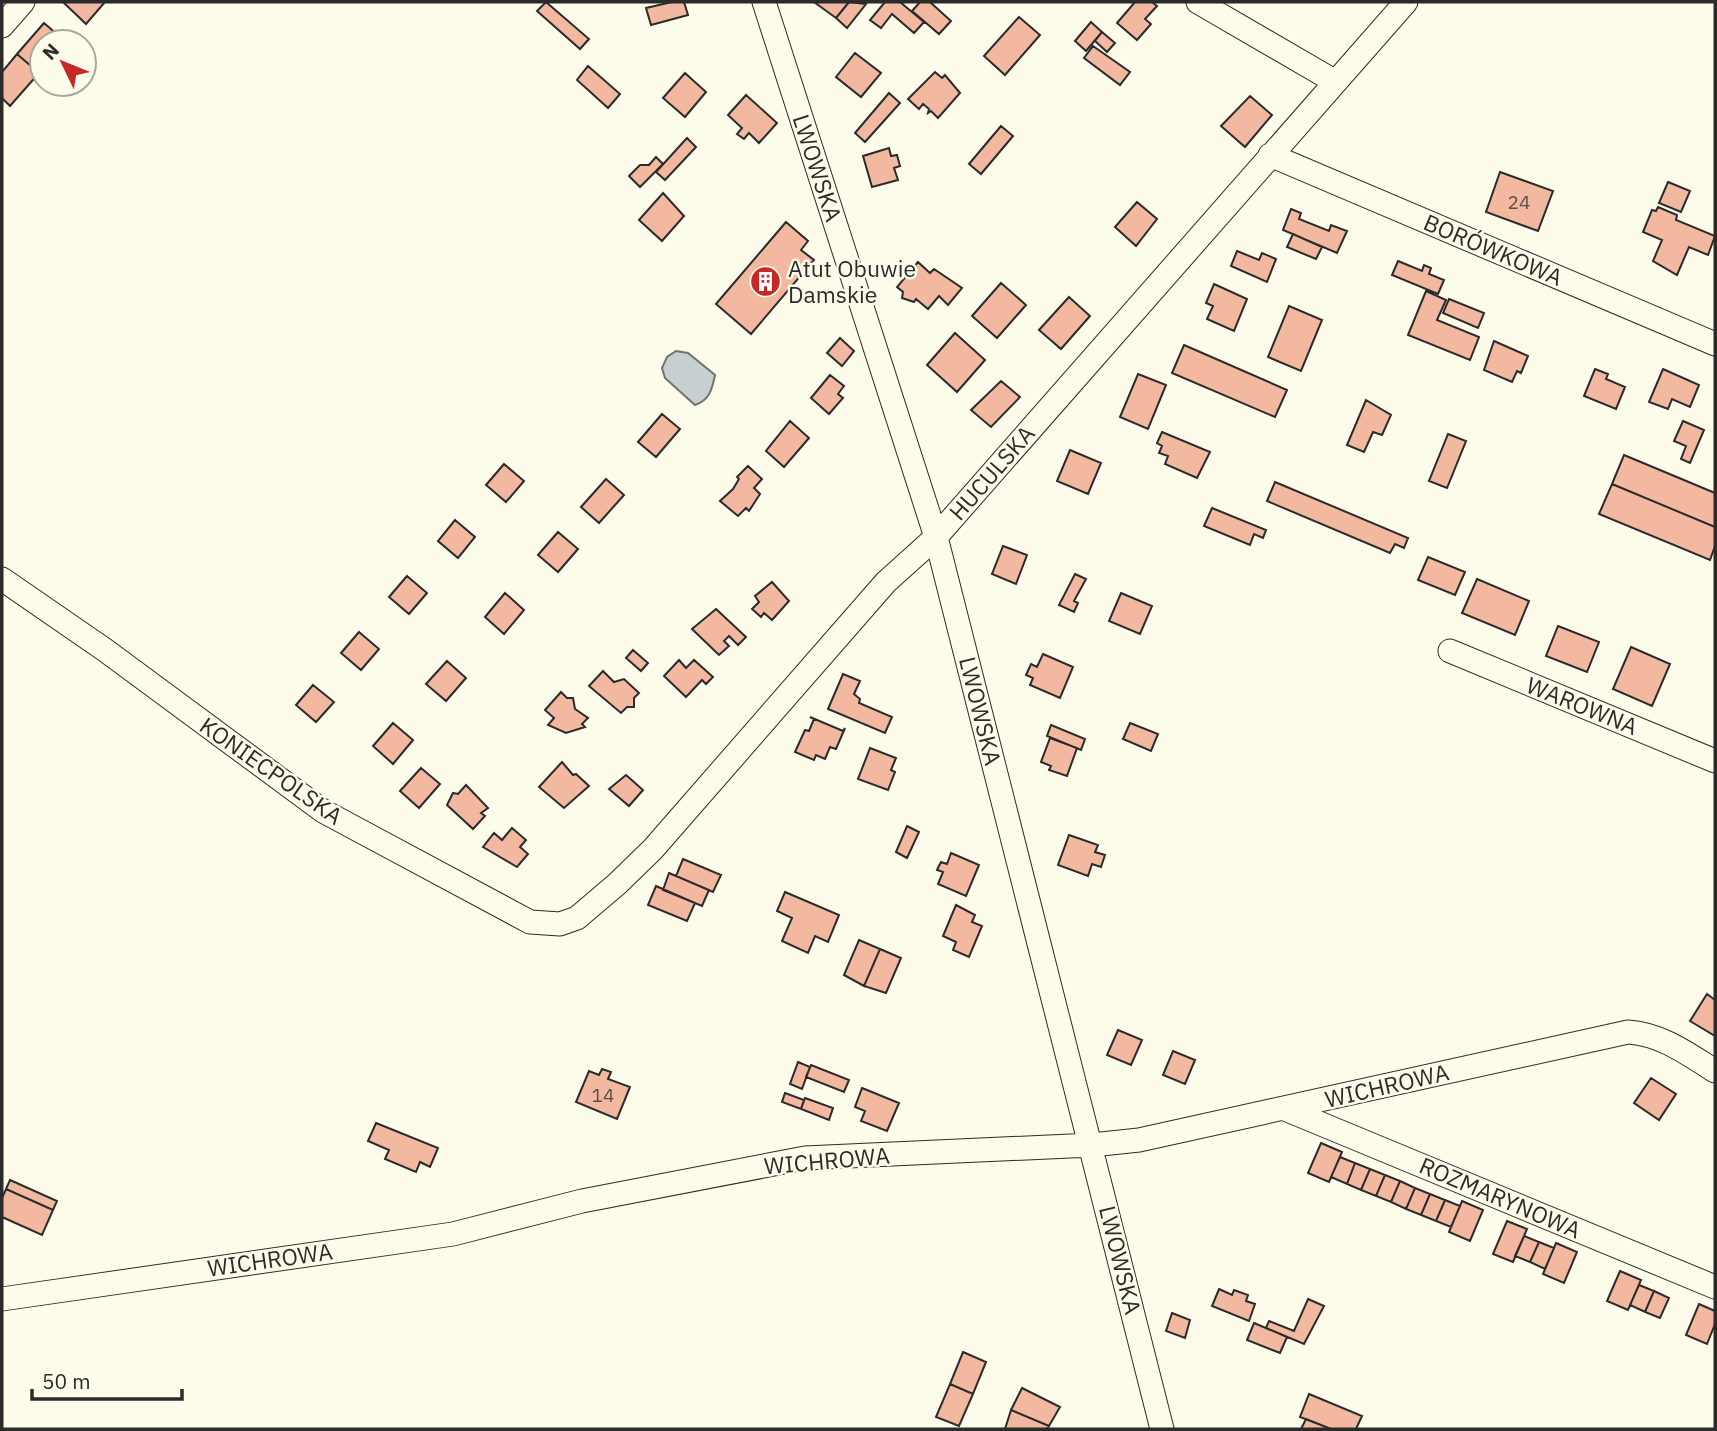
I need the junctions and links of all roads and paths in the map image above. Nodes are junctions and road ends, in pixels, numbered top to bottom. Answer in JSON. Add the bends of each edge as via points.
{"nodes":[{"id":1,"x":23,"y":2,"type":"edge"},
{"id":2,"x":764,"y":2,"type":"edge"},
{"id":3,"x":1198,"y":2,"type":"edge"},
{"id":4,"x":1406,"y":2,"type":"edge"},
{"id":5,"x":2,"y":26,"type":"edge"},
{"id":6,"x":1334,"y":81,"type":"junction"},
{"id":7,"x":1270,"y":155,"type":"junction"},
{"id":8,"x":1715,"y":344,"type":"edge"},
{"id":9,"x":936,"y":537,"type":"junction"},
{"id":10,"x":2,"y":579,"type":"edge"},
{"id":11,"x":1450,"y":651,"type":"dead end"},
{"id":12,"x":1715,"y":761,"type":"edge"},
{"id":13,"x":560,"y":924,"type":"joint"},
{"id":14,"x":1715,"y":1071,"type":"edge"},
{"id":15,"x":1285,"y":1109,"type":"junction"},
{"id":16,"x":1092,"y":1146,"type":"junction"},
{"id":17,"x":1715,"y":1287,"type":"edge"},
{"id":18,"x":2,"y":1299,"type":"edge"},
{"id":19,"x":1162,"y":1429,"type":"edge"}],
"edges":[{"from":1,"to":5,"type":"street"},
{"from":2,"to":9,"type":"street","name":"LWOWSKA"},
{"from":3,"to":6,"type":"street"},
{"from":4,"to":6,"type":"street","name":"HUCULSKA"},
{"from":6,"to":7,"type":"street","name":"HUCULSKA"},
{"from":7,"to":8,"type":"street","name":"BORÓWKOWA"},
{"from":7,"to":9,"type":"street","name":"HUCULSKA"},
{"from":9,"to":13,"type":"street","name":"HUCULSKA","via":[[886,582],[653,849],[594,906]]},
{"from":9,"to":16,"type":"street","name":"LWOWSKA"},
{"from":10,"to":13,"type":"street","name":"KONIECPOLSKA","via":[[323,811],[530,922]]},
{"from":11,"to":12,"type":"street","name":"WAROWNA"},
{"from":14,"to":15,"type":"street","name":"WICHROWA","via":[[1677,1047],[1628,1032]]},
{"from":15,"to":16,"type":"street","name":"WICHROWA"},
{"from":15,"to":17,"type":"street","name":"ROZMARYNOWA"},
{"from":16,"to":18,"type":"street","name":"WICHROWA","via":[[805,1158],[582,1201],[453,1234]]},
{"from":16,"to":19,"type":"street","name":"LWOWSKA"}]}
